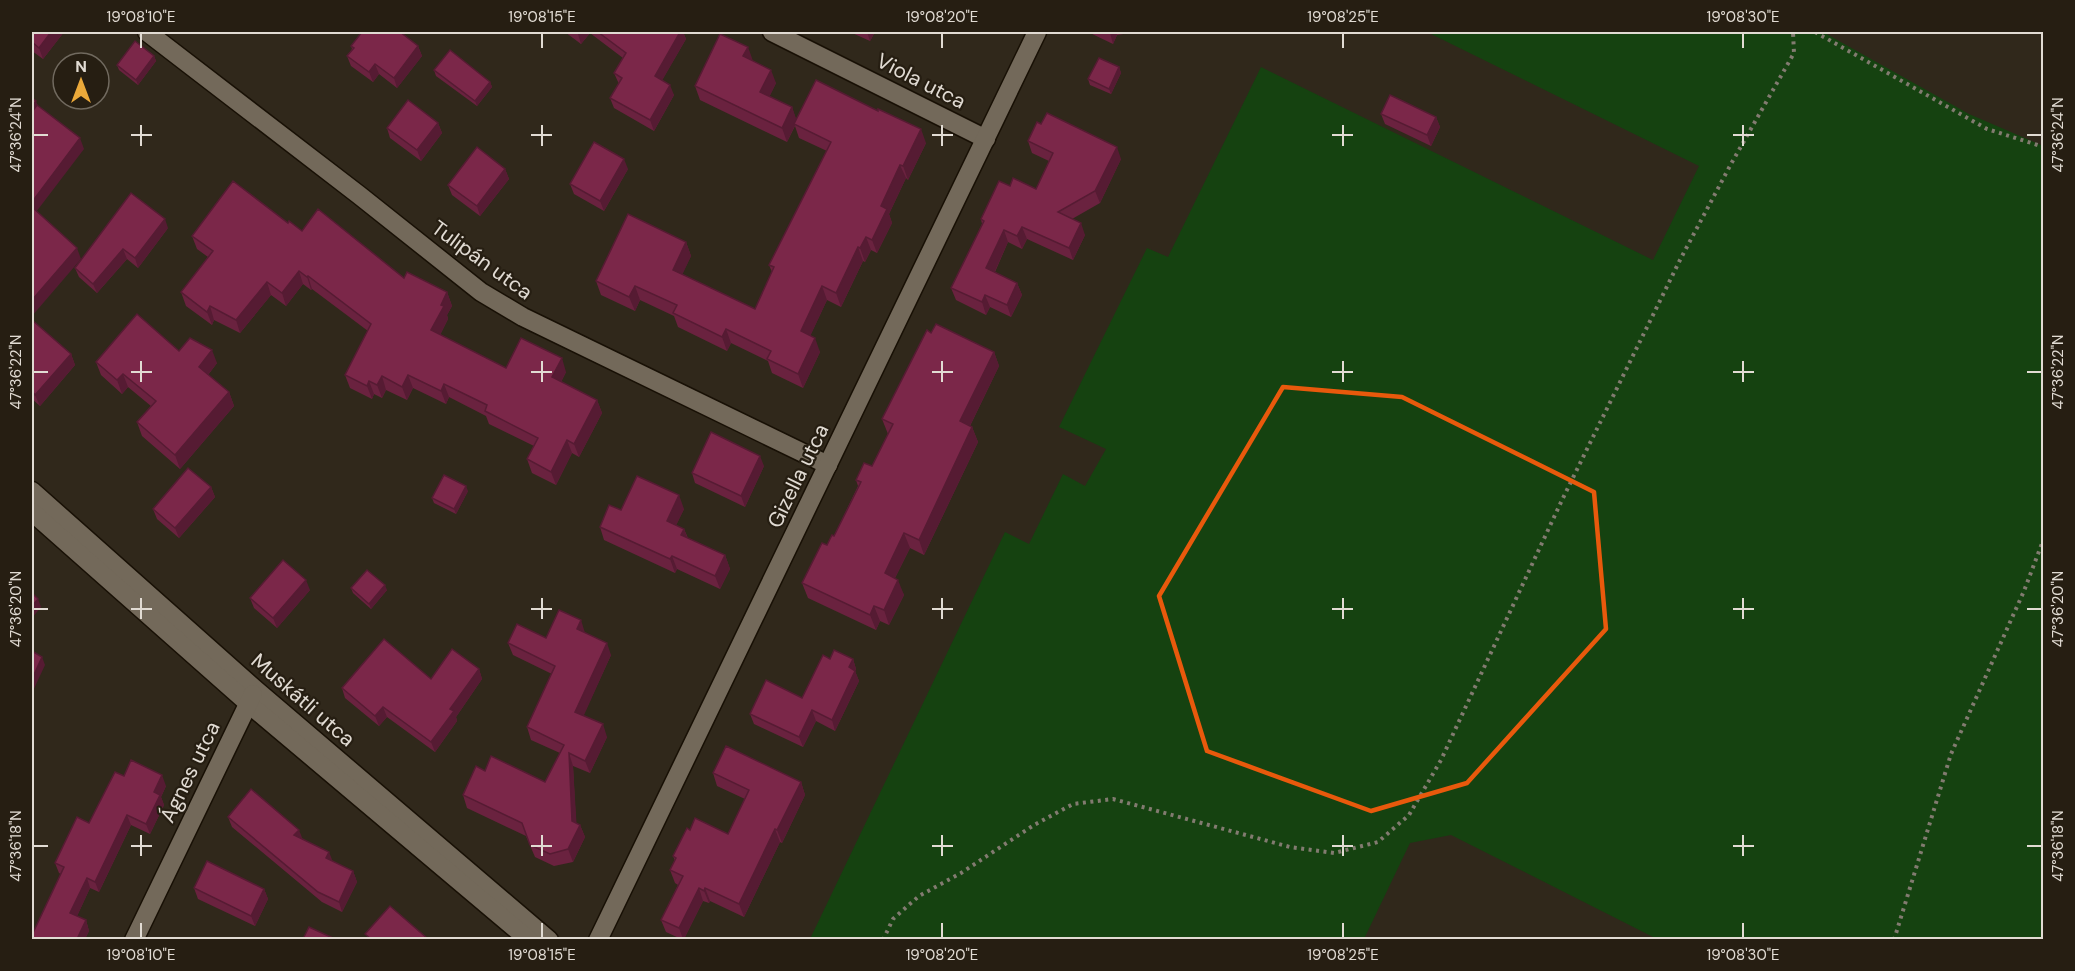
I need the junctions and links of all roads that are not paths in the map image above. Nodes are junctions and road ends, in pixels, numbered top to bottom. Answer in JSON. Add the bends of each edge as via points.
{"nodes":[{"id":1,"x":147,"y":32,"type":"edge"},
{"id":2,"x":772,"y":32,"type":"edge"},
{"id":3,"x":1037,"y":32,"type":"edge"},
{"id":4,"x":986,"y":139,"type":"junction"},
{"id":5,"x":828,"y":465,"type":"junction"},
{"id":6,"x":32,"y":491,"type":"edge"},
{"id":7,"x":32,"y":512,"type":"edge"},
{"id":8,"x":252,"y":697,"type":"junction"},
{"id":9,"x":134,"y":939,"type":"edge"},
{"id":10,"x":529,"y":939,"type":"edge"},
{"id":11,"x":549,"y":939,"type":"edge"},
{"id":12,"x":598,"y":939,"type":"edge"}],
"edges":[{"from":1,"to":5,"type":"street","name":"Tulipán utca","via":[[481,292],[523,317]]},
{"from":2,"to":4,"type":"street","name":"Viola utca"},
{"from":3,"to":4,"type":"street","name":"Gizella utca"},
{"from":4,"to":5,"type":"street","name":"Gizella utca"},
{"from":5,"to":12,"type":"street","name":"Gizella utca"},
{"from":6,"to":8,"type":"street","name":"Muskátli utca"},
{"from":7,"to":8,"type":"street","name":"Muskátli utca"},
{"from":8,"to":9,"type":"street","name":"Ágnes utca"},
{"from":8,"to":10,"type":"street","name":"Muskátli utca"},
{"from":8,"to":11,"type":"street","name":"Muskátli utca"}]}
